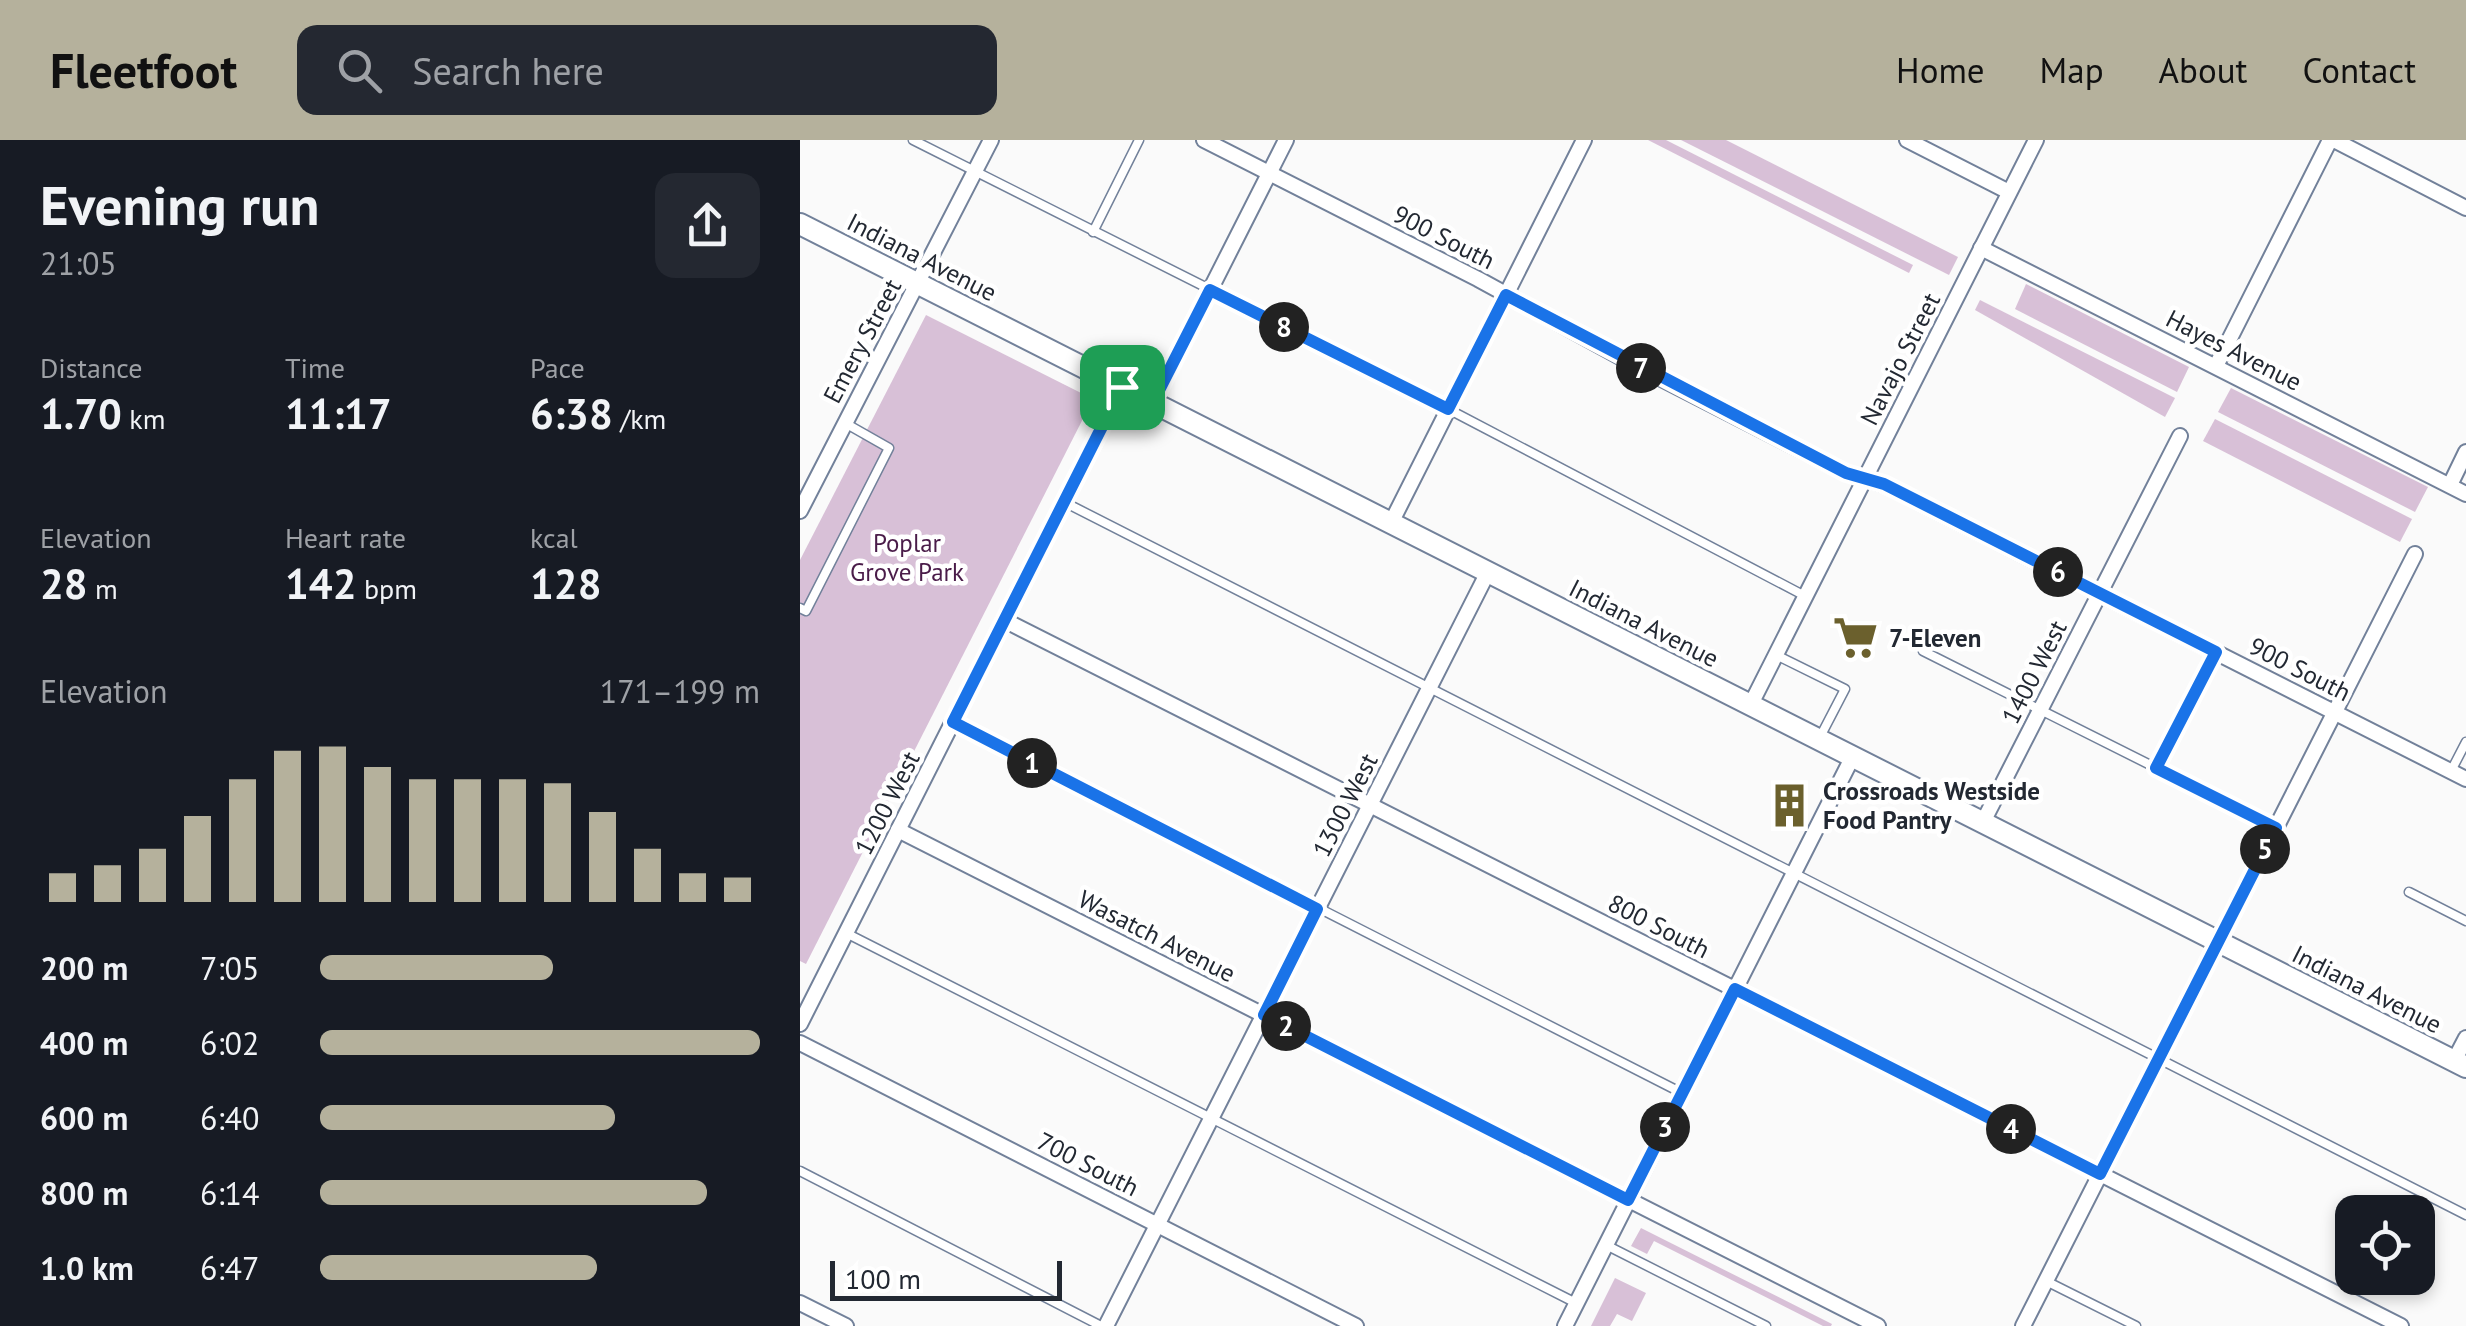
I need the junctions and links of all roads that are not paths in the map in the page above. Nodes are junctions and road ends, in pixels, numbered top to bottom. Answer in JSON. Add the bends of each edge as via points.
{"nodes":[{"id":1,"x":913,"y":140,"type":"edge"},
{"id":2,"x":992,"y":140,"type":"edge"},
{"id":3,"x":1139,"y":140,"type":"edge"},
{"id":4,"x":1204,"y":140,"type":"edge"},
{"id":5,"x":1286,"y":140,"type":"edge"},
{"id":6,"x":1584,"y":140,"type":"edge"},
{"id":7,"x":1907,"y":140,"type":"edge"},
{"id":8,"x":2036,"y":140,"type":"edge"},
{"id":9,"x":2332,"y":140,"type":"edge"},
{"id":10,"x":975,"y":172,"type":"junction"},
{"id":11,"x":1270,"y":173,"type":"junction"},
{"id":12,"x":2010,"y":192,"type":"junction"},
{"id":13,"x":2466,"y":208,"type":"edge"},
{"id":14,"x":800,"y":224,"type":"edge"},
{"id":15,"x":1093,"y":232,"type":"junction"},
{"id":16,"x":1981,"y":248,"type":"junction"},
{"id":17,"x":918,"y":283,"type":"junction"},
{"id":18,"x":1210,"y":290,"type":"junction"},
{"id":19,"x":1506,"y":295,"type":"junction"},
{"id":20,"x":2216,"y":366,"type":"junction"},
{"id":21,"x":1122,"y":387,"type":"junction"},
{"id":22,"x":1153,"y":402,"type":"junction"},
{"id":23,"x":1448,"y":409,"type":"junction"},
{"id":24,"x":844,"y":423,"type":"junction"},
{"id":25,"x":2180,"y":436,"type":"dead end"},
{"id":26,"x":2466,"y":452,"type":"edge"},
{"id":27,"x":1865,"y":478,"type":"junction"},
{"id":28,"x":2450,"y":485,"type":"junction"},
{"id":29,"x":2466,"y":494,"type":"edge"},
{"id":30,"x":1064,"y":502,"type":"junction"},
{"id":31,"x":800,"y":509,"type":"edge"},
{"id":32,"x":1390,"y":523,"type":"junction"},
{"id":33,"x":2414,"y":554,"type":"dead end"},
{"id":34,"x":1488,"y":572,"type":"junction"},
{"id":35,"x":2100,"y":593,"type":"junction"},
{"id":36,"x":1805,"y":596,"type":"junction"},
{"id":37,"x":800,"y":608,"type":"edge"},
{"id":38,"x":1004,"y":620,"type":"junction"},
{"id":39,"x":1923,"y":651,"type":"dead end"},
{"id":40,"x":2216,"y":652,"type":"junction"},
{"id":41,"x":1776,"y":655,"type":"junction"},
{"id":42,"x":1429,"y":688,"type":"junction"},
{"id":43,"x":1750,"y":704,"type":"junction"},
{"id":44,"x":2040,"y":711,"type":"junction"},
{"id":45,"x":2334,"y":712,"type":"junction"},
{"id":46,"x":953,"y":722,"type":"junction"},
{"id":47,"x":1820,"y":739,"type":"junction"},
{"id":48,"x":2466,"y":742,"type":"edge"},
{"id":49,"x":1852,"y":756,"type":"junction"},
{"id":50,"x":2156,"y":768,"type":"junction"},
{"id":51,"x":2451,"y":771,"type":"junction"},
{"id":52,"x":2466,"y":779,"type":"edge"},
{"id":53,"x":1370,"y":805,"type":"junction"},
{"id":54,"x":1983,"y":822,"type":"junction"},
{"id":55,"x":2276,"y":828,"type":"junction"},
{"id":56,"x":898,"y":830,"type":"junction"},
{"id":57,"x":1794,"y":873,"type":"junction"},
{"id":58,"x":2409,"y":892,"type":"dead end"},
{"id":59,"x":1317,"y":909,"type":"junction"},
{"id":60,"x":2466,"y":921,"type":"edge"},
{"id":61,"x":846,"y":932,"type":"junction"},
{"id":62,"x":2218,"y":942,"type":"junction"},
{"id":63,"x":1735,"y":989,"type":"junction"},
{"id":64,"x":1264,"y":1015,"type":"junction"},
{"id":65,"x":800,"y":1024,"type":"edge"},
{"id":66,"x":2466,"y":1038,"type":"edge"},
{"id":67,"x":800,"y":1043,"type":"edge"},
{"id":68,"x":2160,"y":1057,"type":"junction"},
{"id":69,"x":2460,"y":1064,"type":"edge"},
{"id":70,"x":1682,"y":1094,"type":"junction"},
{"id":71,"x":1211,"y":1118,"type":"junction"},
{"id":72,"x":800,"y":1172,"type":"edge"},
{"id":73,"x":2100,"y":1174,"type":"junction"},
{"id":74,"x":1628,"y":1200,"type":"junction"},
{"id":75,"x":2466,"y":1215,"type":"edge"},
{"id":76,"x":1157,"y":1225,"type":"junction"},
{"id":77,"x":1606,"y":1245,"type":"junction"},
{"id":78,"x":2046,"y":1281,"type":"junction"},
{"id":79,"x":1576,"y":1302,"type":"junction"},
{"id":80,"x":800,"y":1303,"type":"edge"},
{"id":81,"x":1847,"y":1319,"type":"edge"},
{"id":82,"x":846,"y":1326,"type":"edge"},
{"id":83,"x":1104,"y":1326,"type":"edge"},
{"id":84,"x":1356,"y":1326,"type":"edge"},
{"id":85,"x":1564,"y":1326,"type":"edge"},
{"id":86,"x":1766,"y":1326,"type":"edge"},
{"id":87,"x":1878,"y":1326,"type":"edge"},
{"id":88,"x":2023,"y":1326,"type":"edge"},
{"id":89,"x":2136,"y":1326,"type":"edge"},
{"id":90,"x":2401,"y":1326,"type":"edge"}],
"edges":[{"from":1,"to":10,"type":"lane"},
{"from":2,"to":10,"type":"street","name":"Emery Street"},
{"from":3,"to":15,"type":"lane"},
{"from":4,"to":11,"type":"street","name":"900 South"},
{"from":5,"to":11,"type":"street"},
{"from":6,"to":19,"type":"street"},
{"from":7,"to":12,"type":"street"},
{"from":8,"to":12,"type":"street","name":"Navajo Street"},
{"from":9,"to":13,"type":"street"},
{"from":9,"to":20,"type":"street"},
{"from":10,"to":15,"type":"lane"},
{"from":10,"to":17,"type":"street","name":"Emery Street"},
{"from":11,"to":18,"type":"street"},
{"from":11,"to":19,"type":"street","name":"900 South"},
{"from":12,"to":16,"type":"street","name":"Navajo Street"},
{"from":14,"to":17,"type":"street","name":"Indiana Avenue"},
{"from":15,"to":18,"type":"lane"},
{"from":16,"to":20,"type":"street","name":"Hayes Avenue"},
{"from":16,"to":27,"type":"street","name":"Navajo Street"},
{"from":17,"to":21,"type":"street","name":"Indiana Avenue"},
{"from":17,"to":24,"type":"street","name":"Emery Street"},
{"from":18,"to":22,"type":"street"},
{"from":18,"to":23,"type":"lane"},
{"from":19,"to":23,"type":"street"},
{"from":19,"to":27,"type":"street","name":"900 South"},
{"from":20,"to":28,"type":"street","name":"Hayes Avenue"},
{"from":21,"to":22,"type":"street","name":"Indiana Avenue"},
{"from":21,"to":30,"type":"street","name":"1200 West"},
{"from":22,"to":32,"type":"street","name":"Indiana Avenue"},
{"from":23,"to":32,"type":"street"},
{"from":23,"to":36,"type":"lane"},
{"from":24,"to":31,"type":"street","name":"Emery Street"},
{"from":24,"to":37,"type":"lane","via":[[889,448],[806,612]]},
{"from":25,"to":35,"type":"street","name":"1400 West"},
{"from":26,"to":28,"type":"street"},
{"from":27,"to":35,"type":"street","name":"900 South"},
{"from":27,"to":36,"type":"street","name":"Navajo Street"},
{"from":28,"to":29,"type":"street","name":"Hayes Avenue"},
{"from":30,"to":38,"type":"street","name":"1200 West"},
{"from":30,"to":42,"type":"lane"},
{"from":32,"to":34,"type":"street","name":"Indiana Avenue"},
{"from":33,"to":45,"type":"street"},
{"from":34,"to":42,"type":"street","name":"1300 West"},
{"from":34,"to":43,"type":"street","name":"Indiana Avenue"},
{"from":35,"to":40,"type":"street","name":"900 South"},
{"from":35,"to":44,"type":"street","name":"1400 West"},
{"from":36,"to":41,"type":"street","name":"Navajo Street"},
{"from":38,"to":46,"type":"street","name":"1200 West"},
{"from":38,"to":53,"type":"street","name":"800 South"},
{"from":39,"to":44,"type":"lane"},
{"from":40,"to":45,"type":"street","name":"900 South"},
{"from":40,"to":50,"type":"lane"},
{"from":41,"to":43,"type":"street","name":"Navajo Street"},
{"from":41,"to":47,"type":"lane","via":[[1845,689]]},
{"from":42,"to":53,"type":"street","name":"1300 West"},
{"from":42,"to":57,"type":"lane"},
{"from":43,"to":47,"type":"street","name":"Indiana Avenue"},
{"from":44,"to":50,"type":"lane"},
{"from":44,"to":54,"type":"street","name":"1400 West"},
{"from":45,"to":51,"type":"street","name":"900 South"},
{"from":45,"to":55,"type":"street"},
{"from":46,"to":56,"type":"street","name":"1200 West"},
{"from":46,"to":59,"type":"lane"},
{"from":47,"to":49,"type":"street","name":"Indiana Avenue"},
{"from":48,"to":51,"type":"lane"},
{"from":49,"to":54,"type":"street","name":"Indiana Avenue"},
{"from":49,"to":57,"type":"street"},
{"from":50,"to":55,"type":"lane"},
{"from":51,"to":52,"type":"street","name":"900 South"},
{"from":53,"to":59,"type":"street","name":"1300 West"},
{"from":53,"to":63,"type":"street","name":"800 South"},
{"from":54,"to":62,"type":"street","name":"Indiana Avenue"},
{"from":55,"to":62,"type":"street"},
{"from":56,"to":61,"type":"street","name":"1200 West"},
{"from":56,"to":64,"type":"street","name":"Wasatch Avenue"},
{"from":57,"to":63,"type":"street"},
{"from":57,"to":68,"type":"lane"},
{"from":58,"to":60,"type":"lane"},
{"from":59,"to":64,"type":"street","name":"1300 West"},
{"from":59,"to":70,"type":"lane"},
{"from":61,"to":65,"type":"street","name":"1200 West"},
{"from":61,"to":71,"type":"lane"},
{"from":62,"to":68,"type":"street"},
{"from":62,"to":69,"type":"street","name":"Indiana Avenue"},
{"from":63,"to":70,"type":"street"},
{"from":63,"to":73,"type":"street","name":"800 South"},
{"from":64,"to":71,"type":"street","name":"1300 West"},
{"from":64,"to":74,"type":"street","name":"Wasatch Avenue"},
{"from":66,"to":69,"type":"street"},
{"from":67,"to":76,"type":"street","name":"700 South"},
{"from":68,"to":73,"type":"street"},
{"from":68,"to":75,"type":"lane"},
{"from":70,"to":74,"type":"street"},
{"from":71,"to":76,"type":"street","name":"1300 West"},
{"from":71,"to":79,"type":"lane"},
{"from":72,"to":83,"type":"lane"},
{"from":73,"to":78,"type":"street"},
{"from":73,"to":90,"type":"street","name":"800 South"},
{"from":74,"to":77,"type":"street"},
{"from":74,"to":81,"type":"street","name":"Wasatch Avenue"},
{"from":76,"to":83,"type":"street","name":"1300 West"},
{"from":76,"to":84,"type":"street","name":"700 South"},
{"from":77,"to":79,"type":"street"},
{"from":77,"to":86,"type":"lane"},
{"from":78,"to":88,"type":"street"},
{"from":78,"to":89,"type":"lane"},
{"from":79,"to":85,"type":"street"},
{"from":80,"to":82,"type":"street"},
{"from":81,"to":87,"type":"street","name":"Wasatch Avenue"}]}
